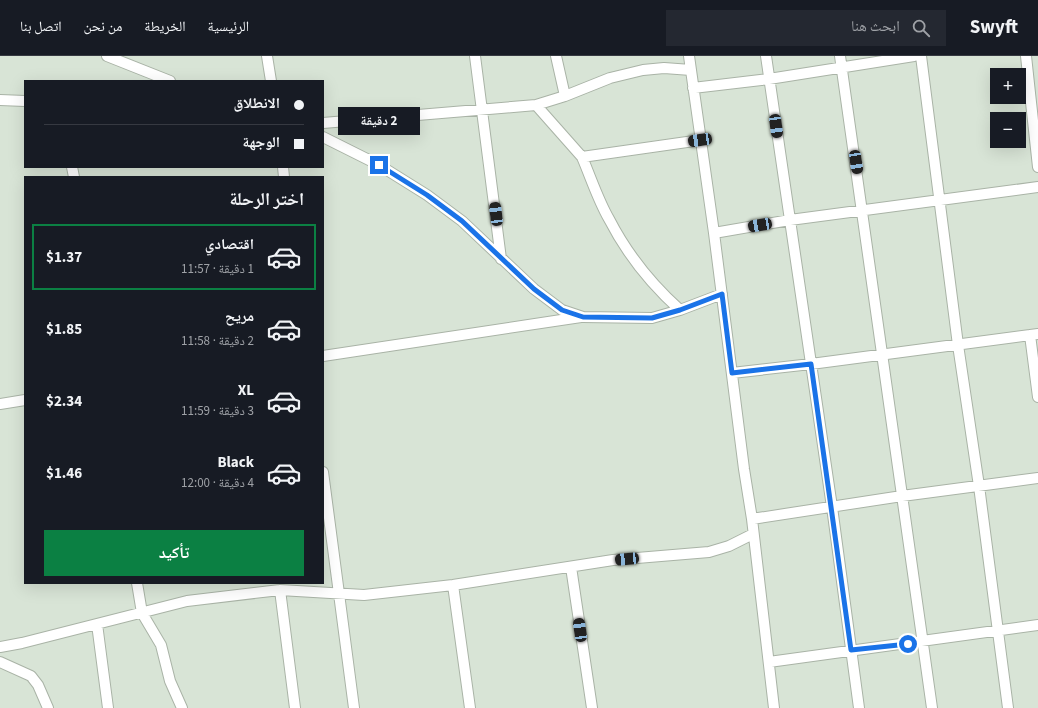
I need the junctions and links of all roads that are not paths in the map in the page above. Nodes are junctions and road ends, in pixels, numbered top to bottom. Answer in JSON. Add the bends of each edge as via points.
{"nodes":[{"id":1,"x":107,"y":56,"type":"edge"},
{"id":2,"x":267,"y":56,"type":"edge"},
{"id":3,"x":475,"y":56,"type":"edge"},
{"id":4,"x":556,"y":56,"type":"edge"},
{"id":5,"x":689,"y":56,"type":"edge"},
{"id":6,"x":766,"y":56,"type":"edge"},
{"id":7,"x":840,"y":56,"type":"edge"},
{"id":8,"x":914,"y":56,"type":"edge"},
{"id":9,"x":921,"y":56,"type":"edge"},
{"id":10,"x":1026,"y":56,"type":"edge"},
{"id":11,"x":842,"y":68,"type":"junction"},
{"id":12,"x":690,"y":70,"type":"junction"},
{"id":13,"x":770,"y":79,"type":"junction"},
{"id":14,"x":167,"y":80,"type":"edge"},
{"id":15,"x":271,"y":80,"type":"edge"},
{"id":16,"x":693,"y":88,"type":"junction"},
{"id":17,"x":565,"y":96,"type":"junction"},
{"id":18,"x":0,"y":100,"type":"edge"},
{"id":19,"x":24,"y":101,"type":"edge"},
{"id":20,"x":536,"y":105,"type":"junction"},
{"id":21,"x":482,"y":109,"type":"junction"},
{"id":22,"x":324,"y":123,"type":"edge"},
{"id":23,"x":324,"y":138,"type":"edge"},
{"id":24,"x":700,"y":140,"type":"junction"},
{"id":25,"x":582,"y":157,"type":"junction"},
{"id":26,"x":1038,"y":167,"type":"edge"},
{"id":27,"x":1038,"y":187,"type":"edge"},
{"id":28,"x":940,"y":200,"type":"junction"},
{"id":29,"x":863,"y":210,"type":"junction"},
{"id":30,"x":790,"y":220,"type":"junction"},
{"id":31,"x":714,"y":233,"type":"junction"},
{"id":32,"x":501,"y":259,"type":"junction"},
{"id":33,"x":722,"y":294,"type":"junction"},
{"id":34,"x":680,"y":310,"type":"junction"},
{"id":35,"x":583,"y":317,"type":"junction"},
{"id":36,"x":1034,"y":334,"type":"edge"},
{"id":37,"x":958,"y":345,"type":"junction"},
{"id":38,"x":882,"y":355,"type":"junction"},
{"id":39,"x":324,"y":356,"type":"edge"},
{"id":40,"x":811,"y":364,"type":"junction"},
{"id":41,"x":732,"y":373,"type":"junction"},
{"id":42,"x":1038,"y":397,"type":"edge"},
{"id":43,"x":24,"y":400,"type":"edge"},
{"id":44,"x":0,"y":404,"type":"edge"},
{"id":45,"x":1038,"y":478,"type":"edge"},
{"id":46,"x":324,"y":479,"type":"edge"},
{"id":47,"x":979,"y":486,"type":"junction"},
{"id":48,"x":902,"y":496,"type":"junction"},
{"id":49,"x":832,"y":507,"type":"junction"},
{"id":50,"x":752,"y":519,"type":"junction"},
{"id":51,"x":753,"y":534,"type":"junction"},
{"id":52,"x":571,"y":567,"type":"junction"},
{"id":53,"x":137,"y":584,"type":"edge"},
{"id":54,"x":453,"y":585,"type":"junction"},
{"id":55,"x":280,"y":590,"type":"junction"},
{"id":56,"x":340,"y":594,"type":"junction"},
{"id":57,"x":142,"y":613,"type":"junction"},
{"id":58,"x":96,"y":624,"type":"junction"},
{"id":59,"x":1038,"y":625,"type":"edge"},
{"id":60,"x":998,"y":630,"type":"junction"},
{"id":61,"x":922,"y":642,"type":"junction"},
{"id":62,"x":0,"y":646,"type":"edge"},
{"id":63,"x":851,"y":650,"type":"junction"},
{"id":64,"x":0,"y":662,"type":"edge"},
{"id":65,"x":769,"y":662,"type":"junction"},
{"id":66,"x":48,"y":708,"type":"edge"},
{"id":67,"x":108,"y":708,"type":"edge"},
{"id":68,"x":182,"y":708,"type":"edge"},
{"id":69,"x":295,"y":708,"type":"edge"},
{"id":70,"x":354,"y":708,"type":"edge"},
{"id":71,"x":470,"y":708,"type":"edge"},
{"id":72,"x":592,"y":708,"type":"edge"},
{"id":73,"x":774,"y":708,"type":"edge"},
{"id":74,"x":859,"y":708,"type":"edge"},
{"id":75,"x":932,"y":708,"type":"edge"},
{"id":76,"x":1008,"y":708,"type":"edge"}],
"edges":[{"from":1,"to":14,"type":"street"},
{"from":2,"to":15,"type":"street"},
{"from":3,"to":21,"type":"street"},
{"from":4,"to":17,"type":"street"},
{"from":5,"to":12,"type":"street"},
{"from":6,"to":13,"type":"street"},
{"from":7,"to":11,"type":"street"},
{"from":8,"to":11,"type":"street"},
{"from":9,"to":28,"type":"street"},
{"from":10,"to":26,"type":"street"},
{"from":11,"to":13,"type":"street"},
{"from":11,"to":29,"type":"street"},
{"from":12,"to":16,"type":"street"},
{"from":12,"to":17,"type":"street","via":[[643,70],[610,78]]},
{"from":13,"to":16,"type":"street"},
{"from":13,"to":30,"type":"street"},
{"from":16,"to":24,"type":"street"},
{"from":17,"to":20,"type":"street"},
{"from":18,"to":19,"type":"street"},
{"from":20,"to":21,"type":"street"},
{"from":20,"to":25,"type":"street"},
{"from":21,"to":22,"type":"street"},
{"from":21,"to":32,"type":"street"},
{"from":23,"to":32,"type":"street","via":[[379,165],[427,195],[462,221]]},
{"from":24,"to":25,"type":"street"},
{"from":24,"to":31,"type":"street"},
{"from":25,"to":34,"type":"street","via":[[608,219],[636,264]]},
{"from":27,"to":28,"type":"street"},
{"from":28,"to":29,"type":"street"},
{"from":28,"to":37,"type":"street"},
{"from":29,"to":30,"type":"street"},
{"from":29,"to":38,"type":"street"},
{"from":30,"to":31,"type":"street"},
{"from":30,"to":40,"type":"street"},
{"from":31,"to":33,"type":"street"},
{"from":32,"to":35,"type":"street","via":[[562,310]]},
{"from":33,"to":34,"type":"street"},
{"from":33,"to":41,"type":"street"},
{"from":34,"to":35,"type":"street","via":[[652,318]]},
{"from":35,"to":39,"type":"street"},
{"from":36,"to":37,"type":"street"},
{"from":36,"to":42,"type":"street"},
{"from":37,"to":38,"type":"street"},
{"from":37,"to":47,"type":"street"},
{"from":38,"to":40,"type":"street"},
{"from":38,"to":48,"type":"street"},
{"from":40,"to":41,"type":"street"},
{"from":40,"to":49,"type":"street"},
{"from":41,"to":50,"type":"street"},
{"from":43,"to":44,"type":"street"},
{"from":45,"to":47,"type":"street"},
{"from":46,"to":56,"type":"street"},
{"from":47,"to":48,"type":"street"},
{"from":47,"to":60,"type":"street"},
{"from":48,"to":49,"type":"street"},
{"from":48,"to":61,"type":"street"},
{"from":49,"to":50,"type":"street"},
{"from":49,"to":63,"type":"street"},
{"from":50,"to":51,"type":"street"},
{"from":51,"to":52,"type":"street","via":[[729,546],[709,552],[613,560]]},
{"from":51,"to":65,"type":"street"},
{"from":52,"to":54,"type":"street"},
{"from":52,"to":72,"type":"street"},
{"from":53,"to":57,"type":"street"},
{"from":54,"to":56,"type":"street","via":[[364,595]]},
{"from":54,"to":71,"type":"street"},
{"from":55,"to":56,"type":"street"},
{"from":55,"to":57,"type":"street","via":[[187,601]]},
{"from":55,"to":69,"type":"street"},
{"from":56,"to":70,"type":"street"},
{"from":57,"to":58,"type":"street"},
{"from":57,"to":68,"type":"street","via":[[161,646],[170,681]]},
{"from":58,"to":62,"type":"street"},
{"from":58,"to":67,"type":"street"},
{"from":59,"to":60,"type":"street"},
{"from":60,"to":61,"type":"street"},
{"from":60,"to":76,"type":"street"},
{"from":61,"to":63,"type":"street"},
{"from":61,"to":75,"type":"street"},
{"from":63,"to":65,"type":"street"},
{"from":63,"to":74,"type":"street"},
{"from":64,"to":66,"type":"street","via":[[31,676]]},
{"from":65,"to":73,"type":"street"}]}
